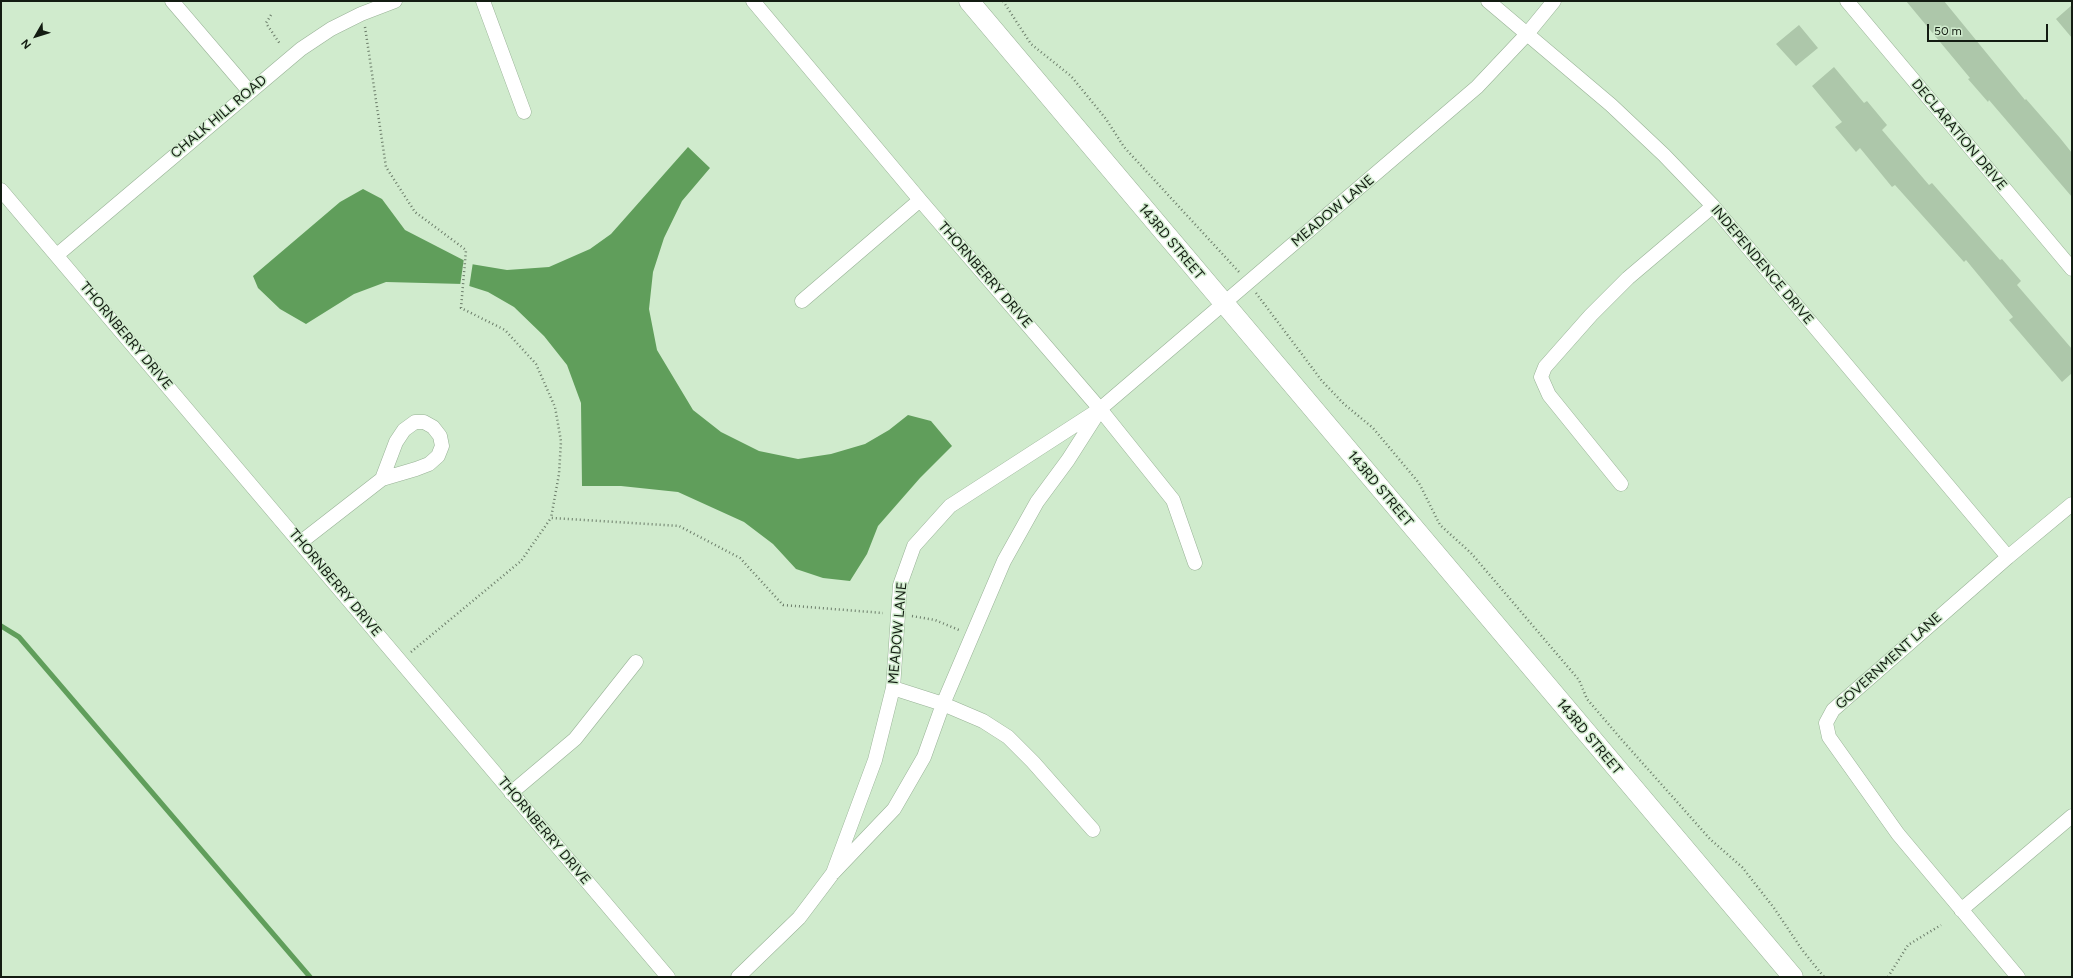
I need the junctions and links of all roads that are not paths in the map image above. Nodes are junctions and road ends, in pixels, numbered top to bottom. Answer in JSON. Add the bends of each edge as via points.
{"nodes":[{"id":1,"x":172,"y":1,"type":"edge"},
{"id":2,"x":394,"y":1,"type":"edge"},
{"id":3,"x":483,"y":1,"type":"edge"},
{"id":4,"x":753,"y":1,"type":"edge"},
{"id":5,"x":969,"y":1,"type":"edge"},
{"id":6,"x":1488,"y":1,"type":"edge"},
{"id":7,"x":1554,"y":1,"type":"edge"},
{"id":8,"x":1847,"y":1,"type":"edge"},
{"id":9,"x":1527,"y":34,"type":"junction"},
{"id":10,"x":250,"y":91,"type":"junction"},
{"id":11,"x":524,"y":112,"type":"dead end"},
{"id":12,"x":1,"y":190,"type":"edge"},
{"id":13,"x":920,"y":200,"type":"junction"},
{"id":14,"x":1713,"y":206,"type":"junction"},
{"id":15,"x":57,"y":255,"type":"junction"},
{"id":16,"x":2072,"y":269,"type":"edge"},
{"id":17,"x":802,"y":301,"type":"dead end"},
{"id":18,"x":1223,"y":304,"type":"junction"},
{"id":19,"x":1100,"y":409,"type":"junction"},
{"id":20,"x":382,"y":478,"type":"junction"},
{"id":21,"x":1621,"y":484,"type":"dead end"},
{"id":22,"x":2072,"y":504,"type":"edge"},
{"id":23,"x":301,"y":542,"type":"junction"},
{"id":24,"x":2008,"y":557,"type":"junction"},
{"id":25,"x":1195,"y":563,"type":"dead end"},
{"id":26,"x":636,"y":662,"type":"dead end"},
{"id":27,"x":893,"y":688,"type":"junction"},
{"id":28,"x":943,"y":704,"type":"junction"},
{"id":29,"x":512,"y":793,"type":"junction"},
{"id":30,"x":2072,"y":816,"type":"edge"},
{"id":31,"x":1093,"y":830,"type":"dead end"},
{"id":32,"x":833,"y":873,"type":"junction"},
{"id":33,"x":1961,"y":910,"type":"junction"},
{"id":34,"x":668,"y":977,"type":"edge"},
{"id":35,"x":738,"y":977,"type":"edge"},
{"id":36,"x":1792,"y":977,"type":"edge"},
{"id":37,"x":2018,"y":977,"type":"edge"}],
"edges":[{"from":1,"to":10,"type":"street"},
{"from":2,"to":10,"type":"street","name":"CHALK HILL ROAD","via":[[331,29],[301,49]]},
{"from":3,"to":11,"type":"street"},
{"from":4,"to":13,"type":"street","name":"THORNBERRY DRIVE"},
{"from":5,"to":18,"type":"street","name":"143RD STREET"},
{"from":6,"to":9,"type":"street","name":"INDEPENDENCE DRIVE"},
{"from":7,"to":9,"type":"street","name":"MEADOW LANE"},
{"from":8,"to":16,"type":"street","name":"DECLARATION DRIVE"},
{"from":9,"to":14,"type":"street","name":"INDEPENDENCE DRIVE","via":[[1612,105]]},
{"from":9,"to":18,"type":"street","name":"MEADOW LANE","via":[[1477,87]]},
{"from":10,"to":15,"type":"street","name":"CHALK HILL ROAD"},
{"from":12,"to":15,"type":"street","name":"THORNBERRY DRIVE"},
{"from":13,"to":17,"type":"street"},
{"from":13,"to":19,"type":"street","name":"THORNBERRY DRIVE"},
{"from":14,"to":21,"type":"street","via":[[1628,278],[1544,367],[1541,377],[1549,395]]},
{"from":14,"to":24,"type":"street","name":"INDEPENDENCE DRIVE"},
{"from":15,"to":23,"type":"street","name":"THORNBERRY DRIVE"},
{"from":18,"to":19,"type":"street","name":"MEADOW LANE"},
{"from":18,"to":36,"type":"street","name":"143RD STREET"},
{"from":19,"to":25,"type":"street","name":"THORNBERRY DRIVE","via":[[1173,500]]},
{"from":19,"to":27,"type":"street","name":"MEADOW LANE","via":[[950,506],[914,546],[900,585]]},
{"from":19,"to":28,"type":"street","name":"MEADOW LANE","via":[[1033,509],[1004,561]]},
{"from":20,"to":20,"type":"street","via":[[416,470],[438,456],[442,446],[440,436],[433,427],[424,422],[415,422],[404,430],[396,442]]},
{"from":20,"to":23,"type":"street"},
{"from":22,"to":24,"type":"street","name":"GOVERNMENT LANE"},
{"from":23,"to":29,"type":"street","name":"THORNBERRY DRIVE"},
{"from":24,"to":33,"type":"street","name":"GOVERNMENT LANE","via":[[1834,710],[1826,724],[1828,737],[1898,834]]},
{"from":26,"to":29,"type":"street","via":[[575,739]]},
{"from":27,"to":28,"type":"street"},
{"from":27,"to":32,"type":"street","name":"MEADOW LANE","via":[[875,760]]},
{"from":28,"to":31,"type":"street","via":[[983,722],[1008,737]]},
{"from":28,"to":32,"type":"street","name":"MEADOW LANE","via":[[924,757],[894,809]]},
{"from":29,"to":34,"type":"street","name":"THORNBERRY DRIVE"},
{"from":30,"to":33,"type":"street"},
{"from":32,"to":35,"type":"street","name":"MEADOW LANE","via":[[800,918]]},
{"from":33,"to":37,"type":"street","name":"GOVERNMENT LANE"}]}
